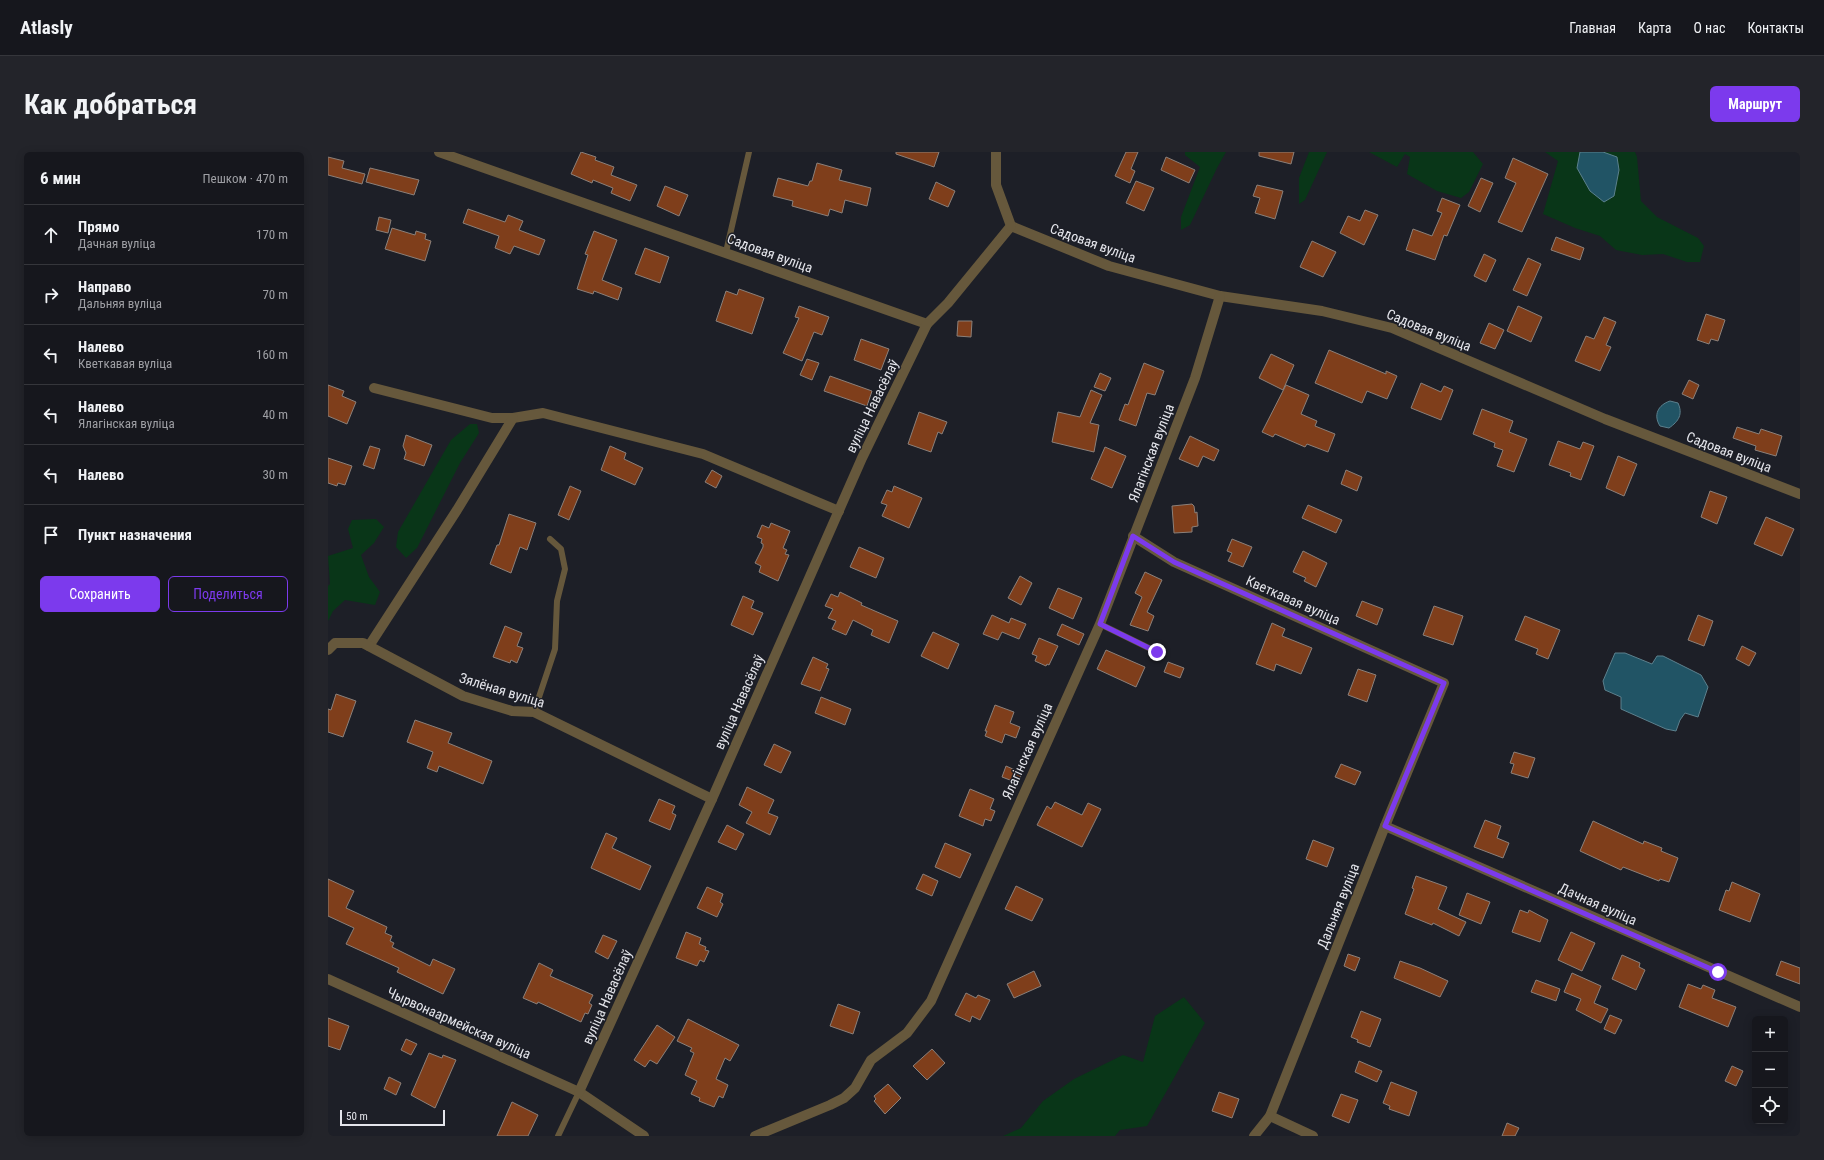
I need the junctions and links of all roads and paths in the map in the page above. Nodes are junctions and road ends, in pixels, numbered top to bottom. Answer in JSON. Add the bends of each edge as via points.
{"nodes":[{"id":1,"x":439,"y":152,"type":"edge"},
{"id":2,"x":748,"y":152,"type":"edge"},
{"id":3,"x":996,"y":152,"type":"edge"},
{"id":4,"x":1011,"y":226,"type":"junction"},
{"id":5,"x":726,"y":252,"type":"junction"},
{"id":6,"x":1220,"y":296,"type":"junction"},
{"id":7,"x":927,"y":324,"type":"junction"},
{"id":8,"x":374,"y":388,"type":"dead end"},
{"id":9,"x":513,"y":418,"type":"junction"},
{"id":10,"x":1800,"y":494,"type":"edge"},
{"id":11,"x":839,"y":511,"type":"junction"},
{"id":12,"x":1133,"y":536,"type":"junction"},
{"id":13,"x":550,"y":539,"type":"dead end"},
{"id":14,"x":1100,"y":624,"type":"junction"},
{"id":15,"x":369,"y":646,"type":"junction"},
{"id":16,"x":328,"y":650,"type":"edge"},
{"id":17,"x":1157,"y":652,"type":"dead end"},
{"id":18,"x":1444,"y":683,"type":"joint"},
{"id":19,"x":534,"y":712,"type":"junction"},
{"id":20,"x":712,"y":799,"type":"junction"},
{"id":21,"x":1385,"y":826,"type":"junction"},
{"id":22,"x":328,"y":979,"type":"edge"},
{"id":23,"x":1800,"y":1007,"type":"edge"},
{"id":24,"x":579,"y":1092,"type":"junction"},
{"id":25,"x":1270,"y":1116,"type":"junction"},
{"id":26,"x":558,"y":1136,"type":"edge"},
{"id":27,"x":644,"y":1136,"type":"edge"},
{"id":28,"x":755,"y":1136,"type":"edge"},
{"id":29,"x":1254,"y":1136,"type":"edge"},
{"id":30,"x":1313,"y":1136,"type":"edge"}],
"edges":[{"from":1,"to":5,"type":"street","name":"Садовая вуліца"},
{"from":2,"to":5,"type":"lane"},
{"from":3,"to":4,"type":"street","via":[[996,185]]},
{"from":4,"to":6,"type":"street","name":"Садовая вуліца","via":[[1109,266]]},
{"from":4,"to":7,"type":"street","via":[[948,303]]},
{"from":5,"to":7,"type":"street","name":"Садовая вуліца"},
{"from":6,"to":10,"type":"street","name":"Садовая вуліца","via":[[1322,311],[1392,328],[1605,419]]},
{"from":6,"to":12,"type":"street","name":"Ялагінская вуліца","via":[[1194,378]]},
{"from":7,"to":11,"type":"street","name":"вуліца Навасёлаў"},
{"from":8,"to":9,"type":"street","via":[[492,418]]},
{"from":9,"to":11,"type":"street","via":[[543,413],[703,454]]},
{"from":9,"to":15,"type":"street"},
{"from":11,"to":20,"type":"street","name":"вуліца Навасёлаў"},
{"from":12,"to":14,"type":"street","name":"Ялагінская вуліца"},
{"from":12,"to":18,"type":"street","name":"Кветкавая вуліца","via":[[1174,562]]},
{"from":13,"to":19,"type":"lane","via":[[561,549],[565,569],[557,601],[555,649]]},
{"from":14,"to":17,"type":"lane"},
{"from":14,"to":28,"type":"street","name":"Ялагінская вуліца","via":[[931,1001],[907,1033],[872,1060],[855,1088],[844,1098]]},
{"from":15,"to":16,"type":"street","name":"Зялёная вуліца","via":[[363,642],[335,643]]},
{"from":15,"to":19,"type":"street","name":"Зялёная вуліца","via":[[463,696],[512,711]]},
{"from":18,"to":21,"type":"street","name":"Дальняя вуліца"},
{"from":19,"to":20,"type":"street","name":"Зялёная вуліца"},
{"from":20,"to":24,"type":"street","name":"вуліца Навасёлаў"},
{"from":21,"to":23,"type":"street","name":"Дачная вуліца"},
{"from":21,"to":25,"type":"street","name":"Дальняя вуліца"},
{"from":22,"to":24,"type":"street","name":"Чырвонаармейская вуліца"},
{"from":24,"to":26,"type":"lane"},
{"from":24,"to":27,"type":"street"},
{"from":25,"to":29,"type":"street","name":"Дальняя вуліца"},
{"from":25,"to":30,"type":"street"}]}
